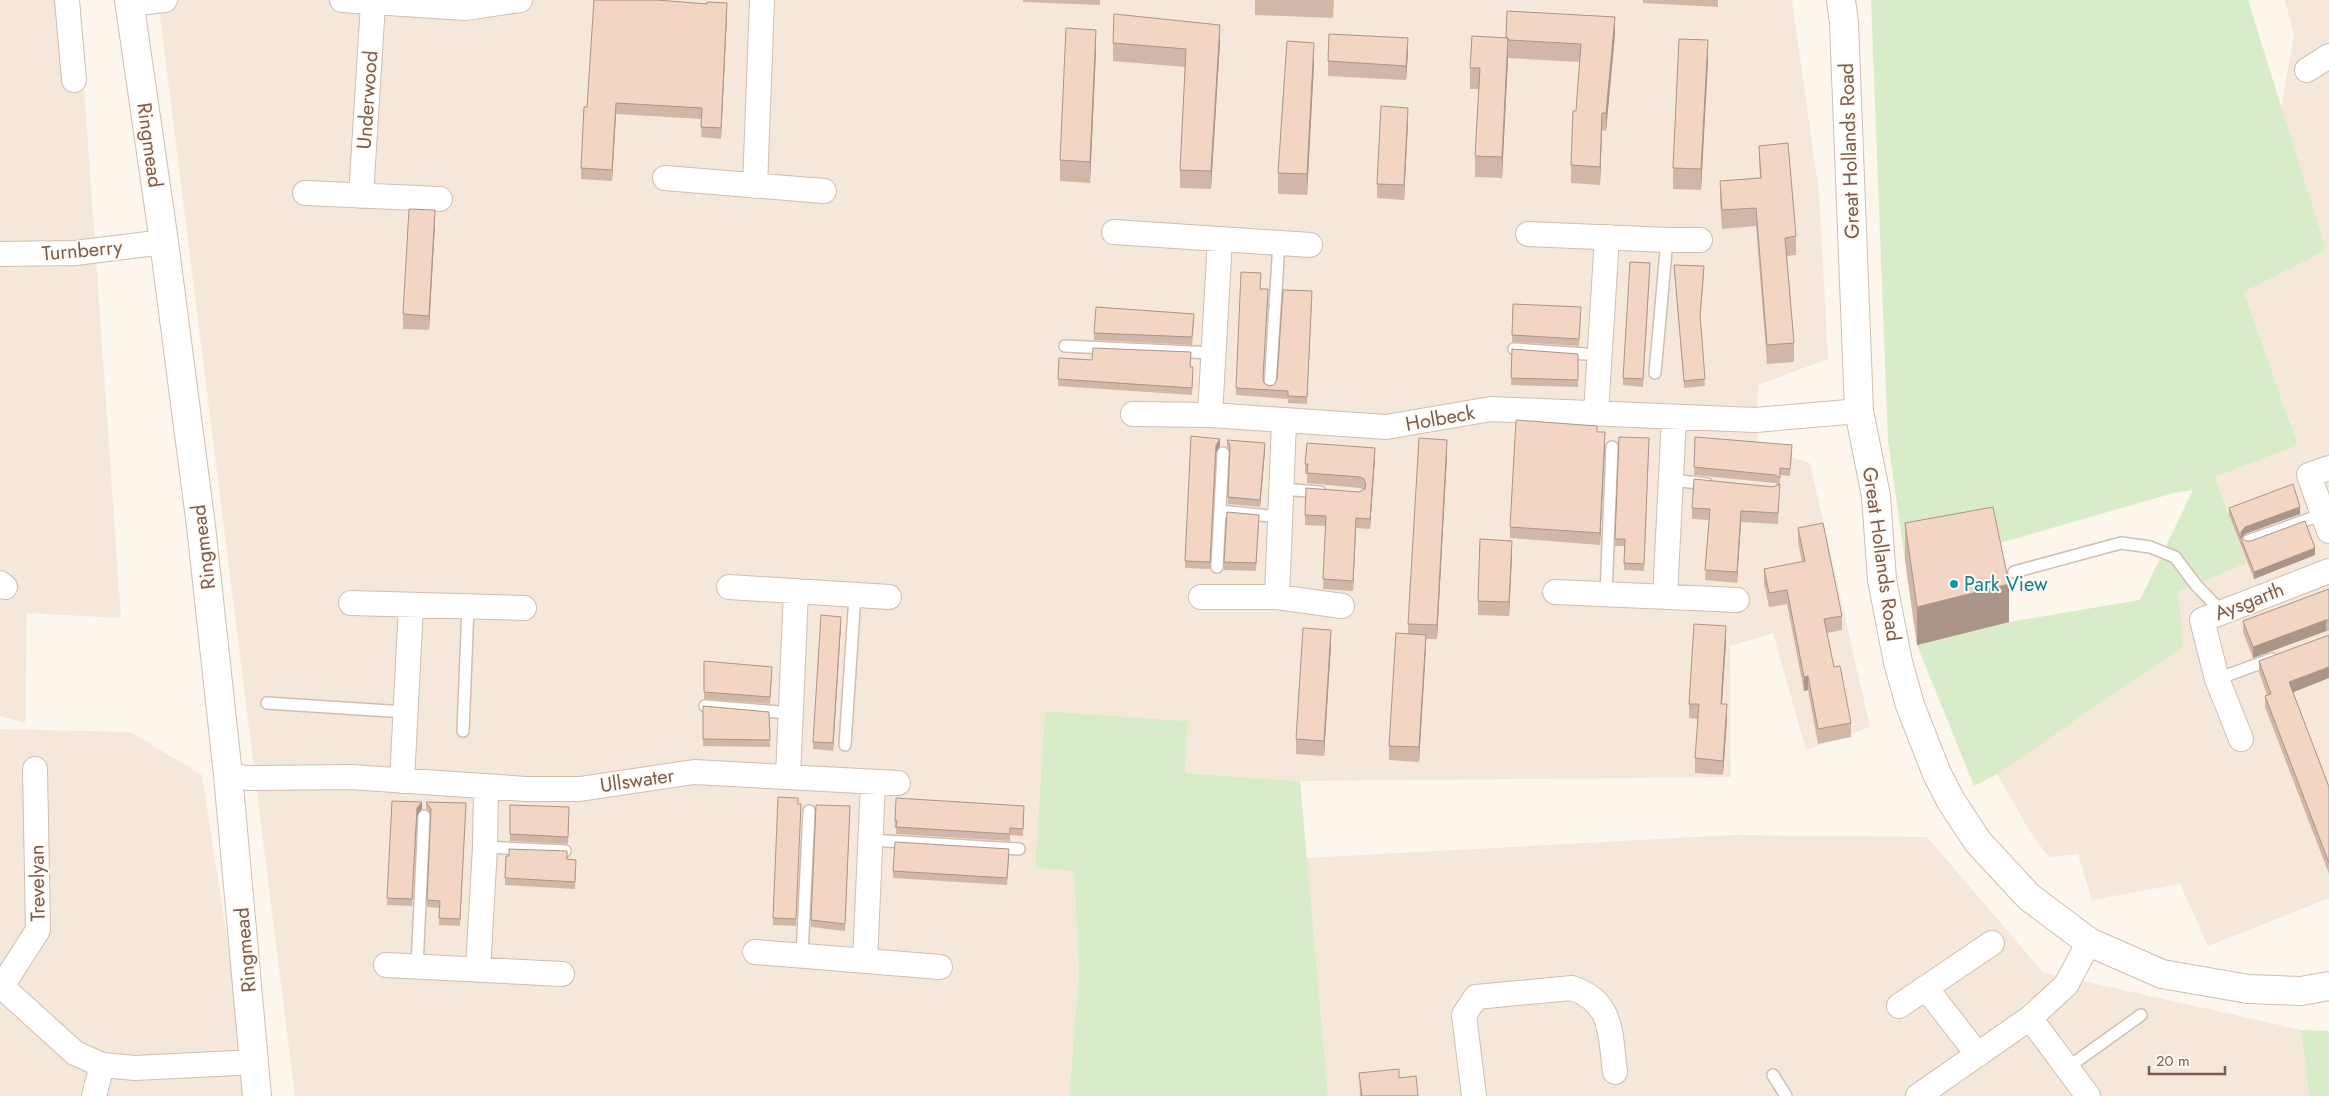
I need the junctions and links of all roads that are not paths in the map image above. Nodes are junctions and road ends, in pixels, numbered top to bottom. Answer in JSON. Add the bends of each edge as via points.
{"nodes":[{"id":1,"x":67,"y":0,"type":"edge"},
{"id":2,"x":165,"y":0,"type":"edge"},
{"id":3,"x":342,"y":0,"type":"edge"},
{"id":4,"x":520,"y":0,"type":"edge"},
{"id":5,"x":762,"y":0,"type":"edge"},
{"id":6,"x":1841,"y":0,"type":"edge"},
{"id":7,"x":129,"y":2,"type":"edge"},
{"id":8,"x":373,"y":4,"type":"junction"},
{"id":9,"x":2329,"y":56,"type":"edge"},
{"id":10,"x":2307,"y":70,"type":"dead end"},
{"id":11,"x":74,"y":80,"type":"dead end"},
{"id":12,"x":665,"y":178,"type":"dead end"},
{"id":13,"x":755,"y":186,"type":"junction"},
{"id":14,"x":824,"y":191,"type":"dead end"},
{"id":15,"x":305,"y":193,"type":"dead end"},
{"id":16,"x":361,"y":196,"type":"junction"},
{"id":17,"x":440,"y":199,"type":"dead end"},
{"id":18,"x":1114,"y":232,"type":"dead end"},
{"id":19,"x":1528,"y":234,"type":"dead end"},
{"id":20,"x":1607,"y":237,"type":"junction"},
{"id":21,"x":1220,"y":239,"type":"junction"},
{"id":22,"x":1667,"y":240,"type":"junction"},
{"id":23,"x":1700,"y":240,"type":"dead end"},
{"id":24,"x":164,"y":242,"type":"junction"},
{"id":25,"x":1279,"y":243,"type":"junction"},
{"id":26,"x":1310,"y":245,"type":"dead end"},
{"id":27,"x":0,"y":254,"type":"edge"},
{"id":28,"x":1065,"y":346,"type":"dead end"},
{"id":29,"x":1514,"y":349,"type":"edge"},
{"id":30,"x":1212,"y":353,"type":"junction"},
{"id":31,"x":1600,"y":355,"type":"junction"},
{"id":32,"x":1655,"y":373,"type":"dead end"},
{"id":33,"x":1270,"y":386,"type":"edge"},
{"id":34,"x":1859,"y":411,"type":"junction"},
{"id":35,"x":1596,"y":412,"type":"junction"},
{"id":36,"x":1133,"y":414,"type":"dead end"},
{"id":37,"x":1210,"y":415,"type":"junction"},
{"id":38,"x":1674,"y":418,"type":"junction"},
{"id":39,"x":1284,"y":422,"type":"junction"},
{"id":40,"x":1612,"y":447,"type":"dead end"},
{"id":41,"x":1223,"y":453,"type":"dead end"},
{"id":42,"x":2329,"y":468,"type":"edge"},
{"id":43,"x":1672,"y":480,"type":"junction"},
{"id":44,"x":1718,"y":485,"type":"edge"},
{"id":45,"x":1282,"y":489,"type":"junction"},
{"id":46,"x":1330,"y":492,"type":"edge"},
{"id":47,"x":1220,"y":512,"type":"junction"},
{"id":48,"x":1280,"y":517,"type":"junction"},
{"id":49,"x":2326,"y":523,"type":"edge"},
{"id":50,"x":2248,"y":541,"type":"edge"},
{"id":51,"x":1217,"y":567,"type":"dead end"},
{"id":52,"x":2329,"y":571,"type":"edge"},
{"id":53,"x":2014,"y":572,"type":"dead end"},
{"id":54,"x":729,"y":587,"type":"dead end"},
{"id":55,"x":796,"y":592,"type":"junction"},
{"id":56,"x":1555,"y":592,"type":"dead end"},
{"id":57,"x":1606,"y":594,"type":"junction"},
{"id":58,"x":855,"y":595,"type":"junction"},
{"id":59,"x":889,"y":597,"type":"dead end"},
{"id":60,"x":1201,"y":597,"type":"dead end"},
{"id":61,"x":1277,"y":597,"type":"junction"},
{"id":62,"x":1665,"y":597,"type":"junction"},
{"id":63,"x":1737,"y":600,"type":"dead end"},
{"id":64,"x":351,"y":603,"type":"dead end"},
{"id":65,"x":411,"y":605,"type":"junction"},
{"id":66,"x":1342,"y":606,"type":"dead end"},
{"id":67,"x":468,"y":607,"type":"junction"},
{"id":68,"x":524,"y":608,"type":"dead end"},
{"id":69,"x":2222,"y":612,"type":"junction"},
{"id":70,"x":2282,"y":655,"type":"edge"},
{"id":71,"x":2217,"y":679,"type":"junction"},
{"id":72,"x":267,"y":703,"type":"dead end"},
{"id":73,"x":706,"y":706,"type":"edge"},
{"id":74,"x":405,"y":712,"type":"junction"},
{"id":75,"x":791,"y":713,"type":"junction"},
{"id":76,"x":463,"y":731,"type":"dead end"},
{"id":77,"x":2241,"y":739,"type":"dead end"},
{"id":78,"x":845,"y":746,"type":"dead end"},
{"id":79,"x":35,"y":769,"type":"dead end"},
{"id":80,"x":228,"y":775,"type":"junction"},
{"id":81,"x":788,"y":777,"type":"junction"},
{"id":82,"x":402,"y":781,"type":"junction"},
{"id":83,"x":873,"y":782,"type":"junction"},
{"id":84,"x":898,"y":783,"type":"dead end"},
{"id":85,"x":486,"y":788,"type":"junction"},
{"id":86,"x":810,"y":811,"type":"dead end"},
{"id":87,"x":424,"y":816,"type":"dead end"},
{"id":88,"x":870,"y":840,"type":"junction"},
{"id":89,"x":485,"y":846,"type":"junction"},
{"id":90,"x":1019,"y":849,"type":"dead end"},
{"id":91,"x":565,"y":851,"type":"edge"},
{"id":92,"x":2089,"y":942,"type":"junction"},
{"id":93,"x":1992,"y":943,"type":"dead end"},
{"id":94,"x":755,"y":952,"type":"dead end"},
{"id":95,"x":802,"y":956,"type":"junction"},
{"id":96,"x":865,"y":961,"type":"junction"},
{"id":97,"x":386,"y":965,"type":"dead end"},
{"id":98,"x":417,"y":967,"type":"junction"},
{"id":99,"x":940,"y":967,"type":"dead end"},
{"id":100,"x":478,"y":970,"type":"junction"},
{"id":101,"x":562,"y":974,"type":"dead end"},
{"id":102,"x":1,"y":985,"type":"edge"},
{"id":103,"x":2329,"y":986,"type":"edge"},
{"id":104,"x":1926,"y":988,"type":"junction"},
{"id":105,"x":1899,"y":1006,"type":"dead end"},
{"id":106,"x":2140,"y":1015,"type":"dead end"},
{"id":107,"x":2030,"y":1018,"type":"junction"},
{"id":108,"x":1978,"y":1056,"type":"junction"},
{"id":109,"x":255,"y":1062,"type":"junction"},
{"id":110,"x":102,"y":1065,"type":"junction"},
{"id":111,"x":2067,"y":1068,"type":"junction"},
{"id":112,"x":1615,"y":1072,"type":"dead end"},
{"id":113,"x":1773,"y":1075,"type":"dead end"},
{"id":114,"x":94,"y":1096,"type":"edge"},
{"id":115,"x":257,"y":1096,"type":"edge"},
{"id":116,"x":1474,"y":1096,"type":"edge"},
{"id":117,"x":1786,"y":1096,"type":"edge"},
{"id":118,"x":1918,"y":1096,"type":"edge"},
{"id":119,"x":2088,"y":1096,"type":"edge"}],
"edges":[{"from":1,"to":11,"type":"street"},
{"from":2,"to":7,"type":"street"},
{"from":3,"to":8,"type":"street"},
{"from":4,"to":8,"type":"street","via":[[465,8]]},
{"from":5,"to":13,"type":"street"},
{"from":6,"to":34,"type":"street","name":"Great Hollands Road"},
{"from":7,"to":24,"type":"street","name":"Ringmead"},
{"from":8,"to":16,"type":"street","name":"Underwood"},
{"from":9,"to":10,"type":"street"},
{"from":12,"to":13,"type":"street"},
{"from":13,"to":14,"type":"street"},
{"from":15,"to":16,"type":"street"},
{"from":16,"to":17,"type":"street"},
{"from":18,"to":21,"type":"street"},
{"from":19,"to":20,"type":"street"},
{"from":20,"to":22,"type":"street"},
{"from":20,"to":31,"type":"street"},
{"from":21,"to":25,"type":"street"},
{"from":21,"to":30,"type":"street"},
{"from":22,"to":23,"type":"street"},
{"from":22,"to":32,"type":"lane"},
{"from":24,"to":27,"type":"street","name":"Turnberry","via":[[75,253]]},
{"from":24,"to":80,"type":"street","name":"Ringmead","via":[[201,526]]},
{"from":25,"to":26,"type":"street"},
{"from":25,"to":33,"type":"lane"},
{"from":28,"to":30,"type":"lane"},
{"from":29,"to":31,"type":"lane"},
{"from":30,"to":37,"type":"street"},
{"from":31,"to":35,"type":"street"},
{"from":34,"to":38,"type":"street","name":"Holbeck","via":[[1755,420]]},
{"from":34,"to":92,"type":"street","name":"Great Hollands Road","via":[[1876,496],[1882,580],[1898,662],[1910,705],[1937,774],[1978,842],[2029,897]]},
{"from":35,"to":38,"type":"street","name":"Holbeck"},
{"from":35,"to":39,"type":"street","name":"Holbeck","via":[[1492,409],[1386,427]]},
{"from":36,"to":37,"type":"street","name":"Holbeck"},
{"from":37,"to":39,"type":"street","name":"Holbeck"},
{"from":38,"to":43,"type":"street"},
{"from":39,"to":45,"type":"street"},
{"from":40,"to":57,"type":"lane"},
{"from":41,"to":47,"type":"lane"},
{"from":42,"to":49,"type":"street","via":[[2309,475]]},
{"from":43,"to":44,"type":"lane"},
{"from":43,"to":62,"type":"street"},
{"from":45,"to":46,"type":"lane"},
{"from":45,"to":48,"type":"street"},
{"from":47,"to":48,"type":"lane"},
{"from":47,"to":51,"type":"lane"},
{"from":48,"to":61,"type":"street"},
{"from":49,"to":50,"type":"lane"},
{"from":52,"to":69,"type":"street","name":"Aysgarth"},
{"from":53,"to":69,"type":"lane","via":[[2121,543],[2150,547],[2175,557]]},
{"from":54,"to":55,"type":"street"},
{"from":55,"to":58,"type":"street"},
{"from":55,"to":75,"type":"street"},
{"from":56,"to":57,"type":"street"},
{"from":57,"to":62,"type":"street"},
{"from":58,"to":59,"type":"street"},
{"from":58,"to":78,"type":"lane"},
{"from":60,"to":61,"type":"street"},
{"from":61,"to":66,"type":"street"},
{"from":62,"to":63,"type":"street"},
{"from":64,"to":65,"type":"street"},
{"from":65,"to":67,"type":"street"},
{"from":65,"to":74,"type":"street"},
{"from":67,"to":68,"type":"street"},
{"from":67,"to":76,"type":"lane"},
{"from":69,"to":71,"type":"street","name":"Aysgarth","via":[[2202,620]]},
{"from":70,"to":71,"type":"lane"},
{"from":71,"to":77,"type":"street","name":"Aysgarth"},
{"from":72,"to":74,"type":"lane"},
{"from":73,"to":75,"type":"lane"},
{"from":74,"to":82,"type":"street"},
{"from":75,"to":81,"type":"street"},
{"from":79,"to":102,"type":"street","name":"Trevelyan","via":[[38,930]]},
{"from":80,"to":82,"type":"street","name":"Ullswater"},
{"from":80,"to":109,"type":"street","name":"Ringmead"},
{"from":81,"to":83,"type":"street","name":"Ullswater"},
{"from":81,"to":85,"type":"street","name":"Ullswater","via":[[694,772],[580,789]]},
{"from":82,"to":85,"type":"street","name":"Ullswater"},
{"from":83,"to":84,"type":"street","name":"Ullswater"},
{"from":83,"to":88,"type":"street"},
{"from":85,"to":89,"type":"street"},
{"from":86,"to":95,"type":"lane"},
{"from":87,"to":98,"type":"lane"},
{"from":88,"to":90,"type":"lane"},
{"from":88,"to":96,"type":"street"},
{"from":89,"to":91,"type":"lane"},
{"from":89,"to":100,"type":"street"},
{"from":92,"to":103,"type":"street","name":"Great Hollands Road","via":[[2162,974],[2248,989],[2300,990]]},
{"from":92,"to":107,"type":"street","via":[[2066,985]]},
{"from":93,"to":104,"type":"street"},
{"from":94,"to":95,"type":"street"},
{"from":95,"to":96,"type":"street"},
{"from":96,"to":99,"type":"street"},
{"from":97,"to":98,"type":"street"},
{"from":98,"to":100,"type":"street"},
{"from":100,"to":101,"type":"street"},
{"from":102,"to":110,"type":"street","name":"Trevelyan","via":[[75,1053]]},
{"from":104,"to":105,"type":"street"},
{"from":104,"to":108,"type":"street"},
{"from":106,"to":111,"type":"lane"},
{"from":107,"to":108,"type":"street"},
{"from":107,"to":111,"type":"street"},
{"from":108,"to":118,"type":"street"},
{"from":109,"to":110,"type":"street","name":"Trevelyan","via":[[136,1068]]},
{"from":109,"to":115,"type":"street","name":"Ringmead"},
{"from":110,"to":114,"type":"street"},
{"from":111,"to":119,"type":"street"},
{"from":112,"to":116,"type":"street","via":[[1608,1019],[1601,1006],[1581,992],[1572,988],[1476,997],[1464,1015]]},
{"from":113,"to":117,"type":"lane"}]}
